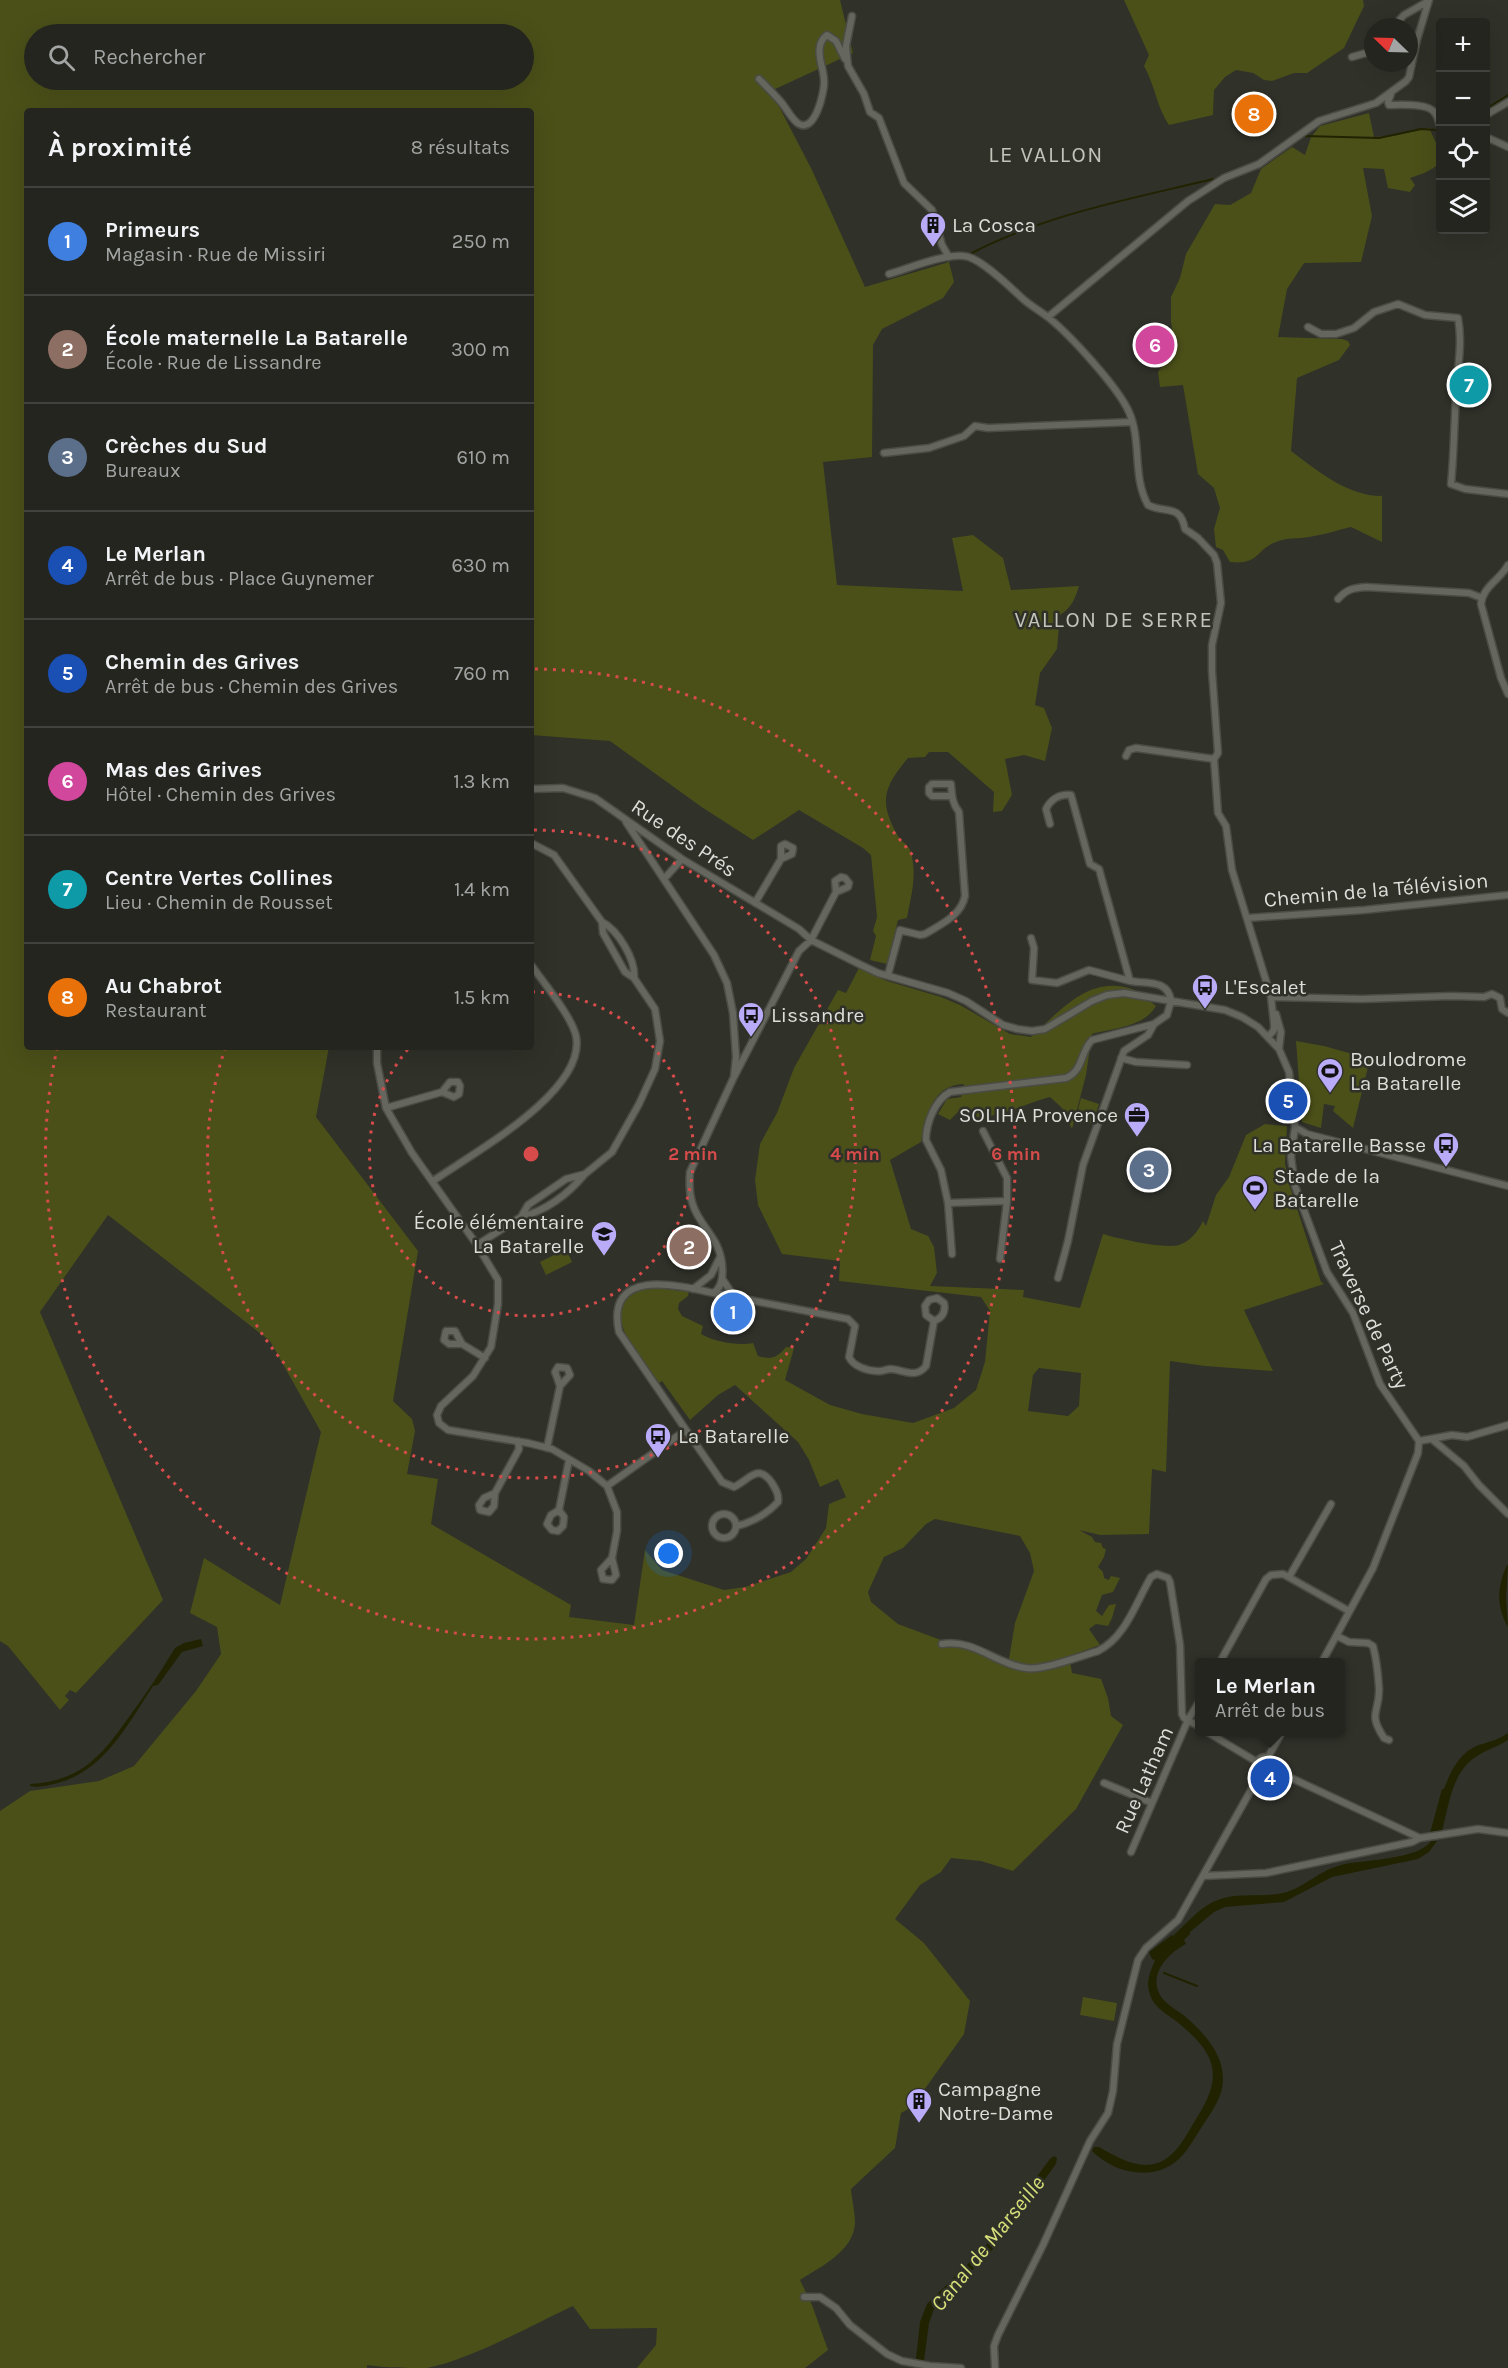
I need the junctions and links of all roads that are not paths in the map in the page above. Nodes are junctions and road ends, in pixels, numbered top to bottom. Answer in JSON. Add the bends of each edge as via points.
{"nodes":[{"id":1,"x":1428,"y":1,"type":"edge"},
{"id":2,"x":852,"y":16,"type":"dead end"},
{"id":3,"x":1401,"y":18,"type":"edge"},
{"id":4,"x":1364,"y":54,"type":"edge"},
{"id":5,"x":1352,"y":57,"type":"dead end"},
{"id":6,"x":848,"y":66,"type":"junction"},
{"id":7,"x":759,"y":79,"type":"dead end"},
{"id":8,"x":1392,"y":90,"type":"junction"},
{"id":9,"x":1508,"y":102,"type":"edge"},
{"id":10,"x":1490,"y":112,"type":"edge"},
{"id":11,"x":1436,"y":115,"type":"edge"},
{"id":12,"x":1490,"y":139,"type":"edge"},
{"id":13,"x":1508,"y":147,"type":"edge"},
{"id":14,"x":950,"y":257,"type":"junction"},
{"id":15,"x":889,"y":274,"type":"dead end"},
{"id":16,"x":1048,"y":317,"type":"junction"},
{"id":17,"x":1308,"y":327,"type":"dead end"},
{"id":18,"x":1132,"y":422,"type":"junction"},
{"id":19,"x":884,"y":453,"type":"dead end"},
{"id":20,"x":1508,"y":494,"type":"edge"},
{"id":21,"x":1508,"y":565,"type":"edge"},
{"id":22,"x":1482,"y":598,"type":"junction"},
{"id":23,"x":1338,"y":599,"type":"dead end"},
{"id":24,"x":1508,"y":694,"type":"edge"},
{"id":25,"x":1126,"y":756,"type":"dead end"},
{"id":26,"x":1214,"y":759,"type":"junction"},
{"id":27,"x":534,"y":789,"type":"edge"},
{"id":28,"x":952,"y":796,"type":"dead end"},
{"id":29,"x":624,"y":818,"type":"junction"},
{"id":30,"x":1050,"y":824,"type":"dead end"},
{"id":31,"x":534,"y":845,"type":"edge"},
{"id":32,"x":781,"y":859,"type":"dead end"},
{"id":33,"x":682,"y":860,"type":"junction"},
{"id":34,"x":664,"y":879,"type":"junction"},
{"id":35,"x":836,"y":892,"type":"dead end"},
{"id":36,"x":1508,"y":895,"type":"edge"},
{"id":37,"x":755,"y":903,"type":"junction"},
{"id":38,"x":1248,"y":918,"type":"junction"},
{"id":39,"x":602,"y":922,"type":"junction"},
{"id":40,"x":1031,"y":938,"type":"dead end"},
{"id":41,"x":811,"y":940,"type":"junction"},
{"id":42,"x":534,"y":969,"type":"edge"},
{"id":43,"x":888,"y":975,"type":"junction"},
{"id":44,"x":634,"y":978,"type":"junction"},
{"id":45,"x":1130,"y":981,"type":"junction"},
{"id":46,"x":1271,"y":997,"type":"junction"},
{"id":47,"x":1171,"y":1001,"type":"junction"},
{"id":48,"x":1272,"y":1005,"type":"junction"},
{"id":49,"x":1508,"y":1013,"type":"edge"},
{"id":50,"x":1154,"y":1024,"type":"junction"},
{"id":51,"x":1268,"y":1037,"type":"junction"},
{"id":52,"x":1279,"y":1049,"type":"junction"},
{"id":53,"x":376,"y":1050,"type":"edge"},
{"id":54,"x":1121,"y":1058,"type":"junction"},
{"id":55,"x":1187,"y":1065,"type":"dead end"},
{"id":56,"x":733,"y":1079,"type":"junction"},
{"id":57,"x":442,"y":1092,"type":"dead end"},
{"id":58,"x":386,"y":1107,"type":"junction"},
{"id":59,"x":1295,"y":1127,"type":"junction"},
{"id":60,"x":983,"y":1131,"type":"dead end"},
{"id":61,"x":585,"y":1174,"type":"junction"},
{"id":62,"x":433,"y":1181,"type":"junction"},
{"id":63,"x":1508,"y":1186,"type":"edge"},
{"id":64,"x":1007,"y":1201,"type":"junction"},
{"id":65,"x":948,"y":1203,"type":"junction"},
{"id":66,"x":521,"y":1218,"type":"junction"},
{"id":67,"x":477,"y":1245,"type":"junction"},
{"id":68,"x":952,"y":1254,"type":"dead end"},
{"id":69,"x":720,"y":1258,"type":"junction"},
{"id":70,"x":1000,"y":1259,"type":"dead end"},
{"id":71,"x":711,"y":1275,"type":"junction"},
{"id":72,"x":1058,"y":1278,"type":"dead end"},
{"id":73,"x":722,"y":1279,"type":"junction"},
{"id":74,"x":704,"y":1282,"type":"junction"},
{"id":75,"x":693,"y":1289,"type":"junction"},
{"id":76,"x":711,"y":1292,"type":"junction"},
{"id":77,"x":739,"y":1297,"type":"junction"},
{"id":78,"x":934,"y":1321,"type":"dead end"},
{"id":79,"x":462,"y":1344,"type":"dead end"},
{"id":80,"x":485,"y":1358,"type":"junction"},
{"id":81,"x":560,"y":1386,"type":"dead end"},
{"id":82,"x":1508,"y":1425,"type":"edge"},
{"id":83,"x":686,"y":1430,"type":"junction"},
{"id":84,"x":1433,"y":1440,"type":"junction"},
{"id":85,"x":518,"y":1441,"type":"junction"},
{"id":86,"x":1419,"y":1442,"type":"junction"},
{"id":87,"x":547,"y":1448,"type":"junction"},
{"id":88,"x":569,"y":1460,"type":"junction"},
{"id":89,"x":607,"y":1486,"type":"junction"},
{"id":90,"x":495,"y":1493,"type":"dead end"},
{"id":91,"x":1331,"y":1504,"type":"dead end"},
{"id":92,"x":559,"y":1510,"type":"dead end"},
{"id":93,"x":1508,"y":1514,"type":"edge"},
{"id":94,"x":736,"y":1526,"type":"junction"},
{"id":95,"x":612,"y":1558,"type":"dead end"},
{"id":96,"x":1289,"y":1577,"type":"junction"},
{"id":97,"x":1349,"y":1611,"type":"junction"},
{"id":98,"x":1337,"y":1636,"type":"junction"},
{"id":99,"x":942,"y":1644,"type":"dead end"},
{"id":100,"x":1222,"y":1658,"type":"edge"},
{"id":101,"x":1324,"y":1658,"type":"edge"},
{"id":102,"x":1195,"y":1708,"type":"edge"},
{"id":103,"x":1188,"y":1720,"type":"junction"},
{"id":104,"x":1195,"y":1724,"type":"edge"},
{"id":105,"x":1215,"y":1736,"type":"edge"},
{"id":106,"x":1279,"y":1736,"type":"edge"},
{"id":107,"x":1389,"y":1740,"type":"dead end"},
{"id":108,"x":1268,"y":1757,"type":"junction"},
{"id":109,"x":1257,"y":1762,"type":"junction"},
{"id":110,"x":1274,"y":1770,"type":"junction"},
{"id":111,"x":1259,"y":1776,"type":"junction"},
{"id":112,"x":1104,"y":1783,"type":"dead end"},
{"id":113,"x":1152,"y":1803,"type":"junction"},
{"id":114,"x":1508,"y":1833,"type":"edge"},
{"id":115,"x":1420,"y":1839,"type":"junction"},
{"id":116,"x":1131,"y":1852,"type":"dead end"},
{"id":117,"x":1203,"y":1876,"type":"junction"},
{"id":118,"x":804,"y":2297,"type":"dead end"},
{"id":119,"x":961,"y":2368,"type":"edge"},
{"id":120,"x":995,"y":2368,"type":"edge"}],
"edges":[{"from":1,"to":3,"type":"street"},
{"from":1,"to":8,"type":"street","via":[[1409,77]]},
{"from":2,"to":6,"type":"street","via":[[846,46]]},
{"from":4,"to":5,"type":"street"},
{"from":6,"to":7,"type":"street","via":[[836,41],[827,35],[820,45],[823,95],[815,117],[802,125]]},
{"from":6,"to":14,"type":"street","via":[[870,112],[879,118],[904,183],[932,210],[942,245]]},
{"from":8,"to":11,"type":"street","via":[[1389,105],[1430,108]]},
{"from":8,"to":16,"type":"street","via":[[1376,103],[1319,122],[1259,164],[1224,178],[1188,201]]},
{"from":9,"to":10,"type":"street"},
{"from":12,"to":13,"type":"street"},
{"from":14,"to":15,"type":"street"},
{"from":14,"to":16,"type":"street","via":[[970,258]]},
{"from":16,"to":18,"type":"street","via":[[1103,376]]},
{"from":17,"to":20,"type":"street","via":[[1321,334],[1336,334],[1354,328],[1374,312],[1398,304],[1425,315],[1458,318],[1460,360],[1451,484]]},
{"from":18,"to":19,"type":"street","via":[[975,426],[964,436],[929,448]]},
{"from":18,"to":26,"type":"street","via":[[1146,502],[1155,509],[1176,512],[1185,529],[1215,555],[1217,563],[1221,603],[1212,645],[1218,753]]},
{"from":21,"to":22,"type":"street","via":[[1486,588]]},
{"from":22,"to":23,"type":"street","via":[[1469,593],[1366,587],[1352,588]]},
{"from":22,"to":24,"type":"street","via":[[1486,626]]},
{"from":25,"to":26,"type":"street","via":[[1136,748]]},
{"from":26,"to":38,"type":"street","via":[[1218,813],[1226,826],[1232,870]]},
{"from":27,"to":29,"type":"street","name":"Rue des Prés","via":[[581,792]]},
{"from":28,"to":43,"type":"street","via":[[952,804],[959,812],[963,906],[924,934],[900,930]]},
{"from":29,"to":33,"type":"street","name":"Rue des Prés"},
{"from":29,"to":34,"type":"street"},
{"from":30,"to":45,"type":"street","via":[[1048,804],[1065,794],[1071,795],[1090,864],[1099,869]]},
{"from":31,"to":39,"type":"street","via":[[554,855]]},
{"from":32,"to":37,"type":"street"},
{"from":33,"to":34,"type":"street"},
{"from":33,"to":37,"type":"street","name":"Rue des Prés"},
{"from":34,"to":56,"type":"street","via":[[714,955],[727,983],[734,1013]]},
{"from":35,"to":41,"type":"street"},
{"from":36,"to":38,"type":"street","name":"Chemin de la Télévision"},
{"from":37,"to":41,"type":"street","name":"Rue des Prés"},
{"from":38,"to":46,"type":"street"},
{"from":39,"to":44,"type":"street","via":[[603,933],[625,972]]},
{"from":39,"to":44,"type":"street","via":[[611,927],[635,966]]},
{"from":40,"to":45,"type":"street","via":[[1032,980],[1057,983],[1089,970]]},
{"from":41,"to":43,"type":"street","name":"Rue des Prés"},
{"from":41,"to":56,"type":"street","via":[[800,951]]},
{"from":42,"to":62,"type":"street","via":[[576,1036],[574,1062],[564,1081],[533,1112]]},
{"from":43,"to":47,"type":"street","name":"Rue des Prés","via":[[948,993],[1003,1025],[1032,1031],[1046,1029],[1107,995],[1124,993]]},
{"from":44,"to":61,"type":"street","via":[[655,1009],[660,1041],[655,1070],[612,1152]]},
{"from":45,"to":47,"type":"street","via":[[1161,984]]},
{"from":46,"to":48,"type":"street"},
{"from":46,"to":49,"type":"street","via":[[1497,996]]},
{"from":47,"to":50,"type":"street","via":[[1167,1015]]},
{"from":47,"to":51,"type":"street","name":"Rue des Prés","via":[[1234,1013]]},
{"from":48,"to":51,"type":"street","via":[[1274,1030]]},
{"from":48,"to":52,"type":"street","via":[[1281,1032]]},
{"from":50,"to":54,"type":"street","via":[[1148,1035],[1126,1048]]},
{"from":50,"to":65,"type":"street","via":[[1092,1040],[1085,1047],[1079,1068],[1066,1078],[944,1095],[933,1114],[926,1140],[941,1170]]},
{"from":51,"to":52,"type":"street","name":"Rue des Prés"},
{"from":52,"to":59,"type":"street","name":"Traverse de Party","via":[[1289,1072]]},
{"from":53,"to":58,"type":"street"},
{"from":54,"to":55,"type":"street"},
{"from":54,"to":72,"type":"street","via":[[1083,1165]]},
{"from":56,"to":69,"type":"street","via":[[690,1172],[693,1206],[716,1243]]},
{"from":57,"to":58,"type":"street"},
{"from":58,"to":62,"type":"street"},
{"from":59,"to":63,"type":"street","via":[[1307,1134]]},
{"from":59,"to":86,"type":"street","name":"Traverse de Party","via":[[1291,1157],[1295,1186],[1328,1272],[1353,1313],[1380,1384]]},
{"from":60,"to":64,"type":"street","via":[[1007,1178]]},
{"from":61,"to":66,"type":"street","via":[[572,1189],[535,1214]]},
{"from":61,"to":66,"type":"street","via":[[566,1179],[528,1205]]},
{"from":62,"to":67,"type":"street"},
{"from":64,"to":65,"type":"street"},
{"from":64,"to":70,"type":"street"},
{"from":65,"to":68,"type":"street"},
{"from":66,"to":67,"type":"street"},
{"from":67,"to":80,"type":"street","via":[[498,1280],[495,1327]]},
{"from":69,"to":71,"type":"street"},
{"from":69,"to":73,"type":"street"},
{"from":71,"to":73,"type":"street"},
{"from":71,"to":74,"type":"street"},
{"from":73,"to":76,"type":"street","via":[[721,1286]]},
{"from":73,"to":77,"type":"street"},
{"from":74,"to":75,"type":"street"},
{"from":74,"to":76,"type":"street"},
{"from":75,"to":76,"type":"street"},
{"from":75,"to":83,"type":"street","via":[[664,1283],[634,1288],[622,1299],[616,1317],[619,1332]]},
{"from":76,"to":77,"type":"street"},
{"from":77,"to":78,"type":"street","via":[[848,1319],[855,1326],[851,1361],[877,1372],[922,1371]]},
{"from":79,"to":80,"type":"street"},
{"from":80,"to":85,"type":"street","via":[[473,1376],[441,1406],[439,1423],[448,1430]]},
{"from":81,"to":87,"type":"street"},
{"from":82,"to":84,"type":"street","via":[[1467,1437],[1452,1435]]},
{"from":83,"to":89,"type":"street"},
{"from":83,"to":94,"type":"street","via":[[722,1482],[734,1487],[760,1473],[767,1476],[778,1492],[774,1506]]},
{"from":84,"to":86,"type":"street"},
{"from":84,"to":93,"type":"street","via":[[1464,1466]]},
{"from":85,"to":87,"type":"street"},
{"from":85,"to":90,"type":"street","via":[[519,1449]]},
{"from":86,"to":97,"type":"street","via":[[1373,1568]]},
{"from":87,"to":88,"type":"street"},
{"from":88,"to":89,"type":"street"},
{"from":88,"to":92,"type":"street"},
{"from":89,"to":95,"type":"street","via":[[617,1512]]},
{"from":91,"to":96,"type":"street"},
{"from":94,"to":94,"type":"street","via":[[733,1518],[725,1514],[717,1516],[712,1525],[716,1536],[724,1539],[732,1536]]},
{"from":96,"to":97,"type":"street"},
{"from":96,"to":100,"type":"street","via":[[1278,1574],[1266,1579]]},
{"from":97,"to":98,"type":"street"},
{"from":98,"to":101,"type":"street"},
{"from":98,"to":107,"type":"street","via":[[1373,1646],[1379,1670],[1374,1719]]},
{"from":99,"to":103,"type":"street","via":[[959,1642],[1029,1669],[1098,1651],[1117,1636],[1151,1577],[1164,1575],[1170,1582],[1180,1645],[1182,1714]]},
{"from":102,"to":103,"type":"street","name":"Rue Latham"},
{"from":103,"to":104,"type":"street"},
{"from":103,"to":113,"type":"street","name":"Rue Latham"},
{"from":105,"to":109,"type":"street"},
{"from":106,"to":108,"type":"street"},
{"from":108,"to":109,"type":"street"},
{"from":108,"to":110,"type":"street","via":[[1274,1761]]},
{"from":109,"to":111,"type":"street"},
{"from":110,"to":111,"type":"street"},
{"from":110,"to":115,"type":"street"},
{"from":111,"to":117,"type":"street"},
{"from":112,"to":113,"type":"street"},
{"from":113,"to":116,"type":"street","name":"Rue Latham"},
{"from":114,"to":115,"type":"street","via":[[1478,1829]]},
{"from":115,"to":117,"type":"street","via":[[1266,1873]]},
{"from":117,"to":120,"type":"street","via":[[1178,1920],[1138,1960],[1117,2046],[1110,2107],[1083,2155],[998,2335]]},
{"from":118,"to":119,"type":"street","via":[[820,2297],[887,2354],[914,2363]]}]}
